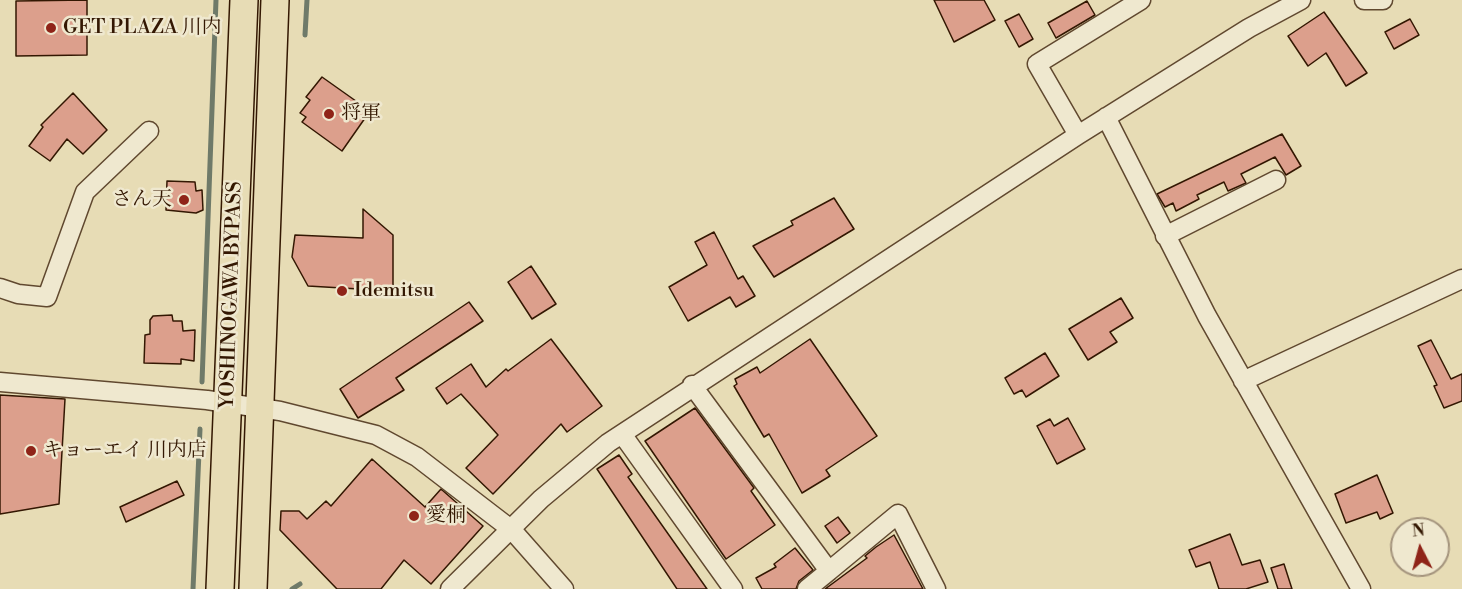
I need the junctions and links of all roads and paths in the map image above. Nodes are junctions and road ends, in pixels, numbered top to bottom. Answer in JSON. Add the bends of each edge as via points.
{"nodes":[{"id":1,"x":244,"y":0,"type":"edge"},
{"id":2,"x":275,"y":0,"type":"edge"},
{"id":3,"x":1141,"y":0,"type":"edge"},
{"id":4,"x":1301,"y":0,"type":"edge"},
{"id":5,"x":1364,"y":0,"type":"edge"},
{"id":6,"x":1383,"y":0,"type":"edge"},
{"id":7,"x":1106,"y":117,"type":"junction"},
{"id":8,"x":149,"y":131,"type":"dead end"},
{"id":9,"x":1078,"y":135,"type":"junction"},
{"id":10,"x":1276,"y":180,"type":"dead end"},
{"id":11,"x":1166,"y":236,"type":"junction"},
{"id":12,"x":1462,"y":279,"type":"edge"},
{"id":13,"x":0,"y":288,"type":"edge"},
{"id":14,"x":1243,"y":381,"type":"junction"},
{"id":15,"x":0,"y":382,"type":"edge"},
{"id":16,"x":692,"y":385,"type":"junction"},
{"id":17,"x":228,"y":404,"type":"junction"},
{"id":18,"x":261,"y":408,"type":"junction"},
{"id":19,"x":622,"y":434,"type":"junction"},
{"id":20,"x":512,"y":530,"type":"junction"},
{"id":21,"x":829,"y":571,"type":"junction"},
{"id":22,"x":220,"y":589,"type":"edge"},
{"id":23,"x":253,"y":589,"type":"edge"},
{"id":24,"x":450,"y":589,"type":"edge"},
{"id":25,"x":564,"y":589,"type":"edge"},
{"id":26,"x":733,"y":589,"type":"edge"},
{"id":27,"x":807,"y":589,"type":"edge"},
{"id":28,"x":936,"y":589,"type":"edge"},
{"id":29,"x":1361,"y":589,"type":"edge"}],
"edges":[{"from":1,"to":17,"type":"highway","name":"YOSHINOGAWA BYPASS"},
{"from":2,"to":18,"type":"highway","name":"YOSHINOGAWA BYPASS"},
{"from":3,"to":9,"type":"street","via":[[1037,64]]},
{"from":4,"to":7,"type":"street"},
{"from":5,"to":6,"type":"street"},
{"from":7,"to":9,"type":"street"},
{"from":7,"to":11,"type":"street"},
{"from":8,"to":13,"type":"street","via":[[85,192],[47,297]]},
{"from":9,"to":16,"type":"street"},
{"from":10,"to":11,"type":"street"},
{"from":11,"to":14,"type":"street"},
{"from":12,"to":14,"type":"street"},
{"from":14,"to":29,"type":"street"},
{"from":15,"to":17,"type":"street"},
{"from":16,"to":19,"type":"street"},
{"from":16,"to":21,"type":"street"},
{"from":17,"to":18,"type":"street"},
{"from":17,"to":22,"type":"highway","name":"YOSHINOGAWA BYPASS"},
{"from":18,"to":20,"type":"street","via":[[376,435],[417,457]]},
{"from":18,"to":23,"type":"highway","name":"YOSHINOGAWA BYPASS"},
{"from":19,"to":20,"type":"street","via":[[541,499]]},
{"from":19,"to":26,"type":"street"},
{"from":20,"to":24,"type":"street"},
{"from":20,"to":25,"type":"street"},
{"from":21,"to":27,"type":"street"},
{"from":21,"to":28,"type":"street","via":[[898,514]]}]}
